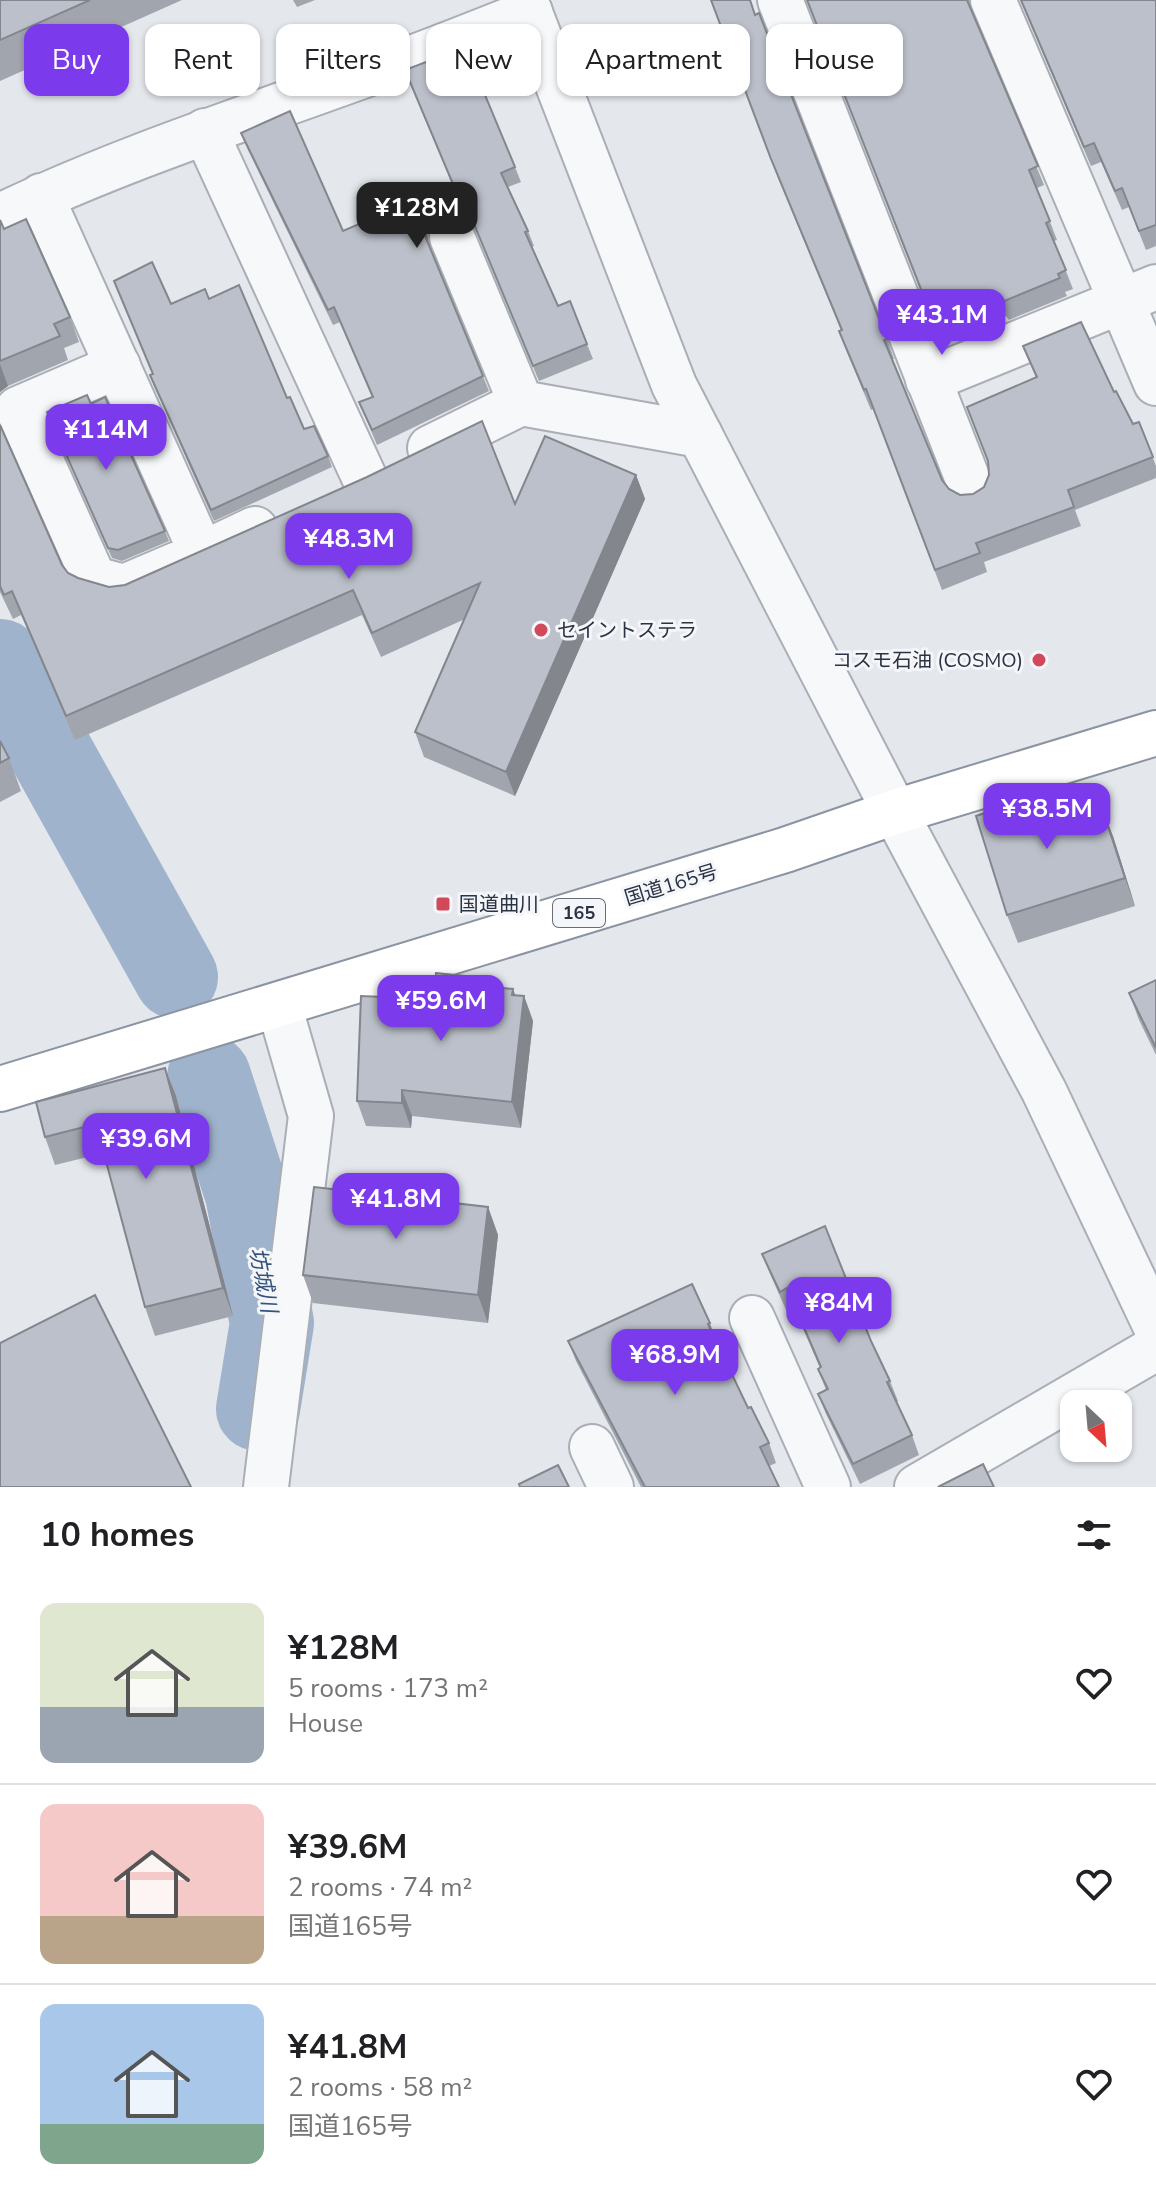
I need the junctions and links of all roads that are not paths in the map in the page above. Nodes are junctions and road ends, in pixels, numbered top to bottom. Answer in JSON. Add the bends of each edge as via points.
{"nodes":[{"id":1,"x":780,"y":0,"type":"edge"},
{"id":2,"x":993,"y":0,"type":"edge"},
{"id":3,"x":528,"y":6,"type":"edge"},
{"id":4,"x":205,"y":131,"type":"junction"},
{"id":5,"x":41,"y":196,"type":"junction"},
{"id":6,"x":0,"y":216,"type":"edge"},
{"id":7,"x":452,"y":237,"type":"dead end"},
{"id":8,"x":1138,"y":295,"type":"edge"},
{"id":9,"x":118,"y":366,"type":"junction"},
{"id":10,"x":928,"y":380,"type":"junction"},
{"id":11,"x":1156,"y":383,"type":"edge"},
{"id":12,"x":521,"y":403,"type":"junction"},
{"id":13,"x":700,"y":435,"type":"junction"},
{"id":14,"x":365,"y":479,"type":"junction"},
{"id":15,"x":972,"y":490,"type":"edge"},
{"id":16,"x":202,"y":554,"type":"junction"},
{"id":17,"x":1156,"y":733,"type":"edge"},
{"id":18,"x":895,"y":812,"type":"junction"},
{"id":19,"x":279,"y":1005,"type":"junction"},
{"id":20,"x":0,"y":1089,"type":"edge"},
{"id":21,"x":752,"y":1318,"type":"dead end"},
{"id":22,"x":1156,"y":1327,"type":"edge"},
{"id":23,"x":1156,"y":1348,"type":"edge"},
{"id":24,"x":592,"y":1447,"type":"dead end"},
{"id":25,"x":266,"y":1487,"type":"edge"},
{"id":26,"x":611,"y":1487,"type":"edge"},
{"id":27,"x":828,"y":1487,"type":"edge"},
{"id":28,"x":917,"y":1487,"type":"edge"}],
"edges":[{"from":1,"to":10,"type":"street"},
{"from":2,"to":8,"type":"street"},
{"from":3,"to":4,"type":"street","via":[[378,71]]},
{"from":3,"to":13,"type":"street","via":[[674,385]]},
{"from":4,"to":5,"type":"street"},
{"from":4,"to":14,"type":"street"},
{"from":5,"to":6,"type":"street"},
{"from":5,"to":9,"type":"street"},
{"from":7,"to":12,"type":"street"},
{"from":8,"to":10,"type":"street"},
{"from":8,"to":11,"type":"street"},
{"from":9,"to":16,"type":"street"},
{"from":9,"to":16,"type":"street","via":[[18,409],[30,437],[94,579],[124,587]]},
{"from":10,"to":15,"type":"street"},
{"from":12,"to":13,"type":"street"},
{"from":12,"to":14,"type":"street"},
{"from":13,"to":18,"type":"street"},
{"from":14,"to":16,"type":"street"},
{"from":17,"to":18,"type":"highway","name":"国道165号","number":"165"},
{"from":18,"to":19,"type":"highway","name":"国道165号","number":"165"},
{"from":18,"to":22,"type":"street","via":[[1044,1091]]},
{"from":19,"to":20,"type":"highway","name":"国道165号","number":"165"},
{"from":19,"to":25,"type":"street","via":[[311,1116]]},
{"from":21,"to":27,"type":"street"},
{"from":23,"to":28,"type":"street"},
{"from":24,"to":26,"type":"street"}]}
